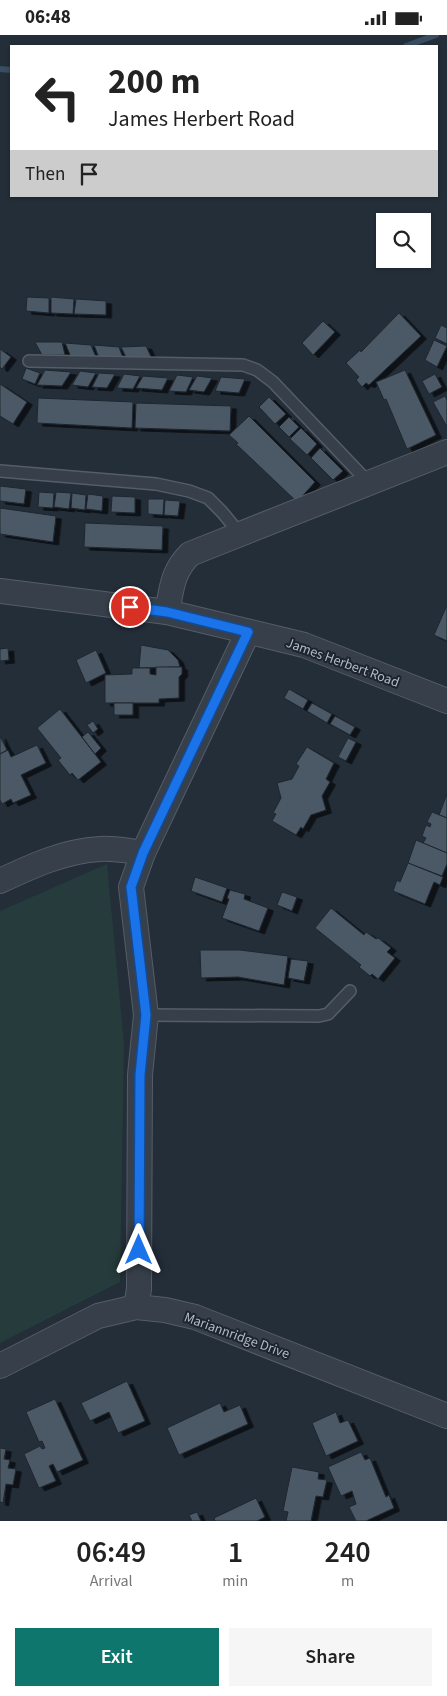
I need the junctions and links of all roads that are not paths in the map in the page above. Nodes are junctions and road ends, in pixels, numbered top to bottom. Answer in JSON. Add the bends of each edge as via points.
{"nodes":[{"id":1,"x":29,"y":361,"type":"dead end"},
{"id":2,"x":447,"y":453,"type":"edge"},
{"id":3,"x":0,"y":471,"type":"edge"},
{"id":4,"x":369,"y":483,"type":"junction"},
{"id":5,"x":241,"y":535,"type":"junction"},
{"id":6,"x":0,"y":591,"type":"edge"},
{"id":7,"x":167,"y":612,"type":"junction"},
{"id":8,"x":248,"y":632,"type":"junction"},
{"id":9,"x":447,"y":701,"type":"edge"},
{"id":10,"x":143,"y":853,"type":"junction"},
{"id":11,"x":0,"y":881,"type":"edge"},
{"id":12,"x":350,"y":991,"type":"dead end"},
{"id":13,"x":146,"y":1015,"type":"junction"},
{"id":14,"x":136,"y":1307,"type":"junction"},
{"id":15,"x":0,"y":1366,"type":"edge"},
{"id":16,"x":447,"y":1416,"type":"edge"}],
"edges":[{"from":1,"to":4,"type":"lane","via":[[218,364],[243,365],[257,370],[273,382]]},
{"from":2,"to":4,"type":"street"},
{"from":3,"to":5,"type":"lane","via":[[156,484],[189,491],[208,498]]},
{"from":4,"to":5,"type":"street"},
{"from":5,"to":7,"type":"street","via":[[190,554],[180,564]]},
{"from":6,"to":7,"type":"street","name":"James Herbert Road"},
{"from":7,"to":8,"type":"street","name":"James Herbert Road"},
{"from":8,"to":9,"type":"street","name":"James Herbert Road","via":[[304,645]]},
{"from":8,"to":10,"type":"street"},
{"from":10,"to":11,"type":"street","via":[[102,849],[78,851],[47,859]]},
{"from":10,"to":13,"type":"street","via":[[131,887]]},
{"from":12,"to":13,"type":"lane","via":[[328,1014],[319,1016]]},
{"from":13,"to":14,"type":"street","via":[[140,1075],[139,1289]]},
{"from":14,"to":15,"type":"street","name":"Mariannridge Drive","via":[[98,1316]]},
{"from":14,"to":16,"type":"street","name":"Mariannridge Drive","via":[[195,1317]]}]}
